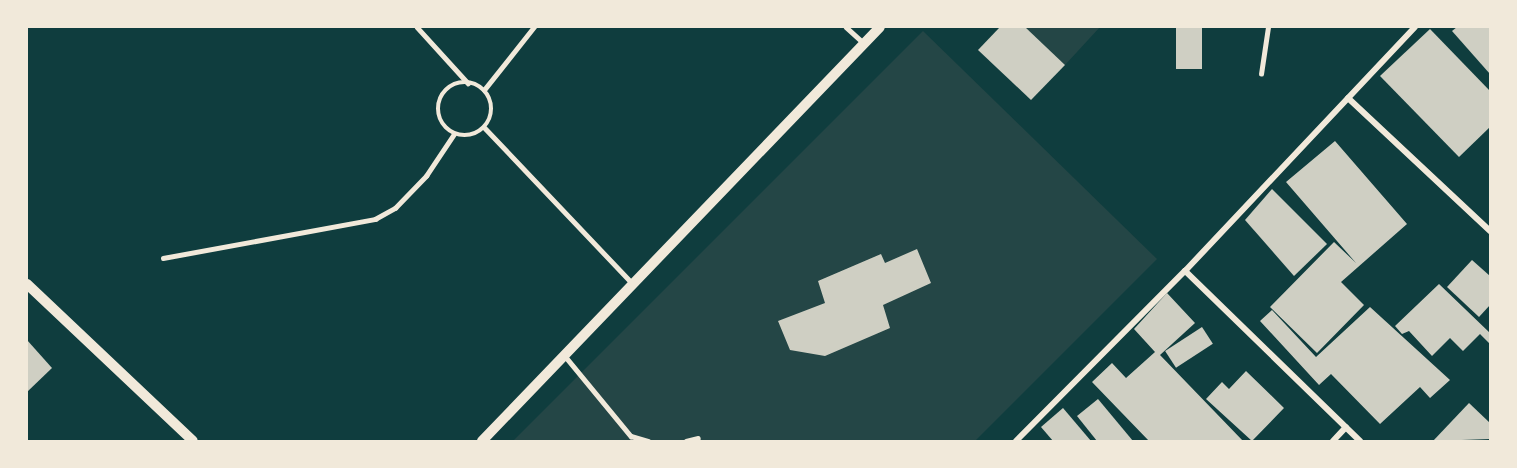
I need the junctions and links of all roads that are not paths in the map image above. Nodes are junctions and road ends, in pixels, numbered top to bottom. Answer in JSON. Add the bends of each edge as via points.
{"nodes":[{"id":1,"x":417,"y":27,"type":"edge"},
{"id":2,"x":534,"y":27,"type":"edge"},
{"id":3,"x":846,"y":27,"type":"edge"},
{"id":4,"x":880,"y":27,"type":"edge"},
{"id":5,"x":1268,"y":27,"type":"edge"},
{"id":6,"x":1415,"y":27,"type":"edge"},
{"id":7,"x":865,"y":43,"type":"junction"},
{"id":8,"x":1261,"y":74,"type":"dead end"},
{"id":9,"x":468,"y":83,"type":"junction"},
{"id":10,"x":484,"y":90,"type":"junction"},
{"id":11,"x":1348,"y":98,"type":"junction"},
{"id":12,"x":485,"y":128,"type":"junction"},
{"id":13,"x":453,"y":134,"type":"junction"},
{"id":14,"x":1490,"y":231,"type":"edge"},
{"id":15,"x":163,"y":258,"type":"dead end"},
{"id":16,"x":1185,"y":271,"type":"junction"},
{"id":17,"x":27,"y":284,"type":"edge"},
{"id":18,"x":634,"y":284,"type":"junction"},
{"id":19,"x":565,"y":356,"type":"junction"},
{"id":20,"x":1346,"y":427,"type":"junction"},
{"id":21,"x":698,"y":438,"type":"dead end"},
{"id":22,"x":193,"y":441,"type":"edge"},
{"id":23,"x":482,"y":441,"type":"edge"},
{"id":24,"x":648,"y":441,"type":"edge"},
{"id":25,"x":686,"y":441,"type":"edge"},
{"id":26,"x":1016,"y":441,"type":"edge"},
{"id":27,"x":1333,"y":441,"type":"edge"},
{"id":28,"x":1360,"y":441,"type":"edge"}],
"edges":[{"from":1,"to":9,"type":"lane"},
{"from":2,"to":10,"type":"lane"},
{"from":3,"to":7,"type":"lane"},
{"from":4,"to":7,"type":"street"},
{"from":5,"to":8,"type":"lane"},
{"from":6,"to":11,"type":"street"},
{"from":7,"to":18,"type":"street"},
{"from":9,"to":10,"type":"lane"},
{"from":9,"to":13,"type":"lane","via":[[446,89],[438,106],[441,123]]},
{"from":10,"to":12,"type":"lane","via":[[492,113]]},
{"from":11,"to":14,"type":"street"},
{"from":11,"to":16,"type":"street"},
{"from":12,"to":13,"type":"lane","via":[[470,136]]},
{"from":12,"to":18,"type":"lane"},
{"from":13,"to":15,"type":"lane","via":[[426,176],[395,208],[375,219]]},
{"from":16,"to":20,"type":"street"},
{"from":16,"to":26,"type":"street"},
{"from":17,"to":22,"type":"street"},
{"from":18,"to":19,"type":"street"},
{"from":19,"to":23,"type":"street"},
{"from":19,"to":24,"type":"lane","via":[[632,436]]},
{"from":20,"to":27,"type":"street"},
{"from":20,"to":28,"type":"street"},
{"from":21,"to":25,"type":"lane"}]}
